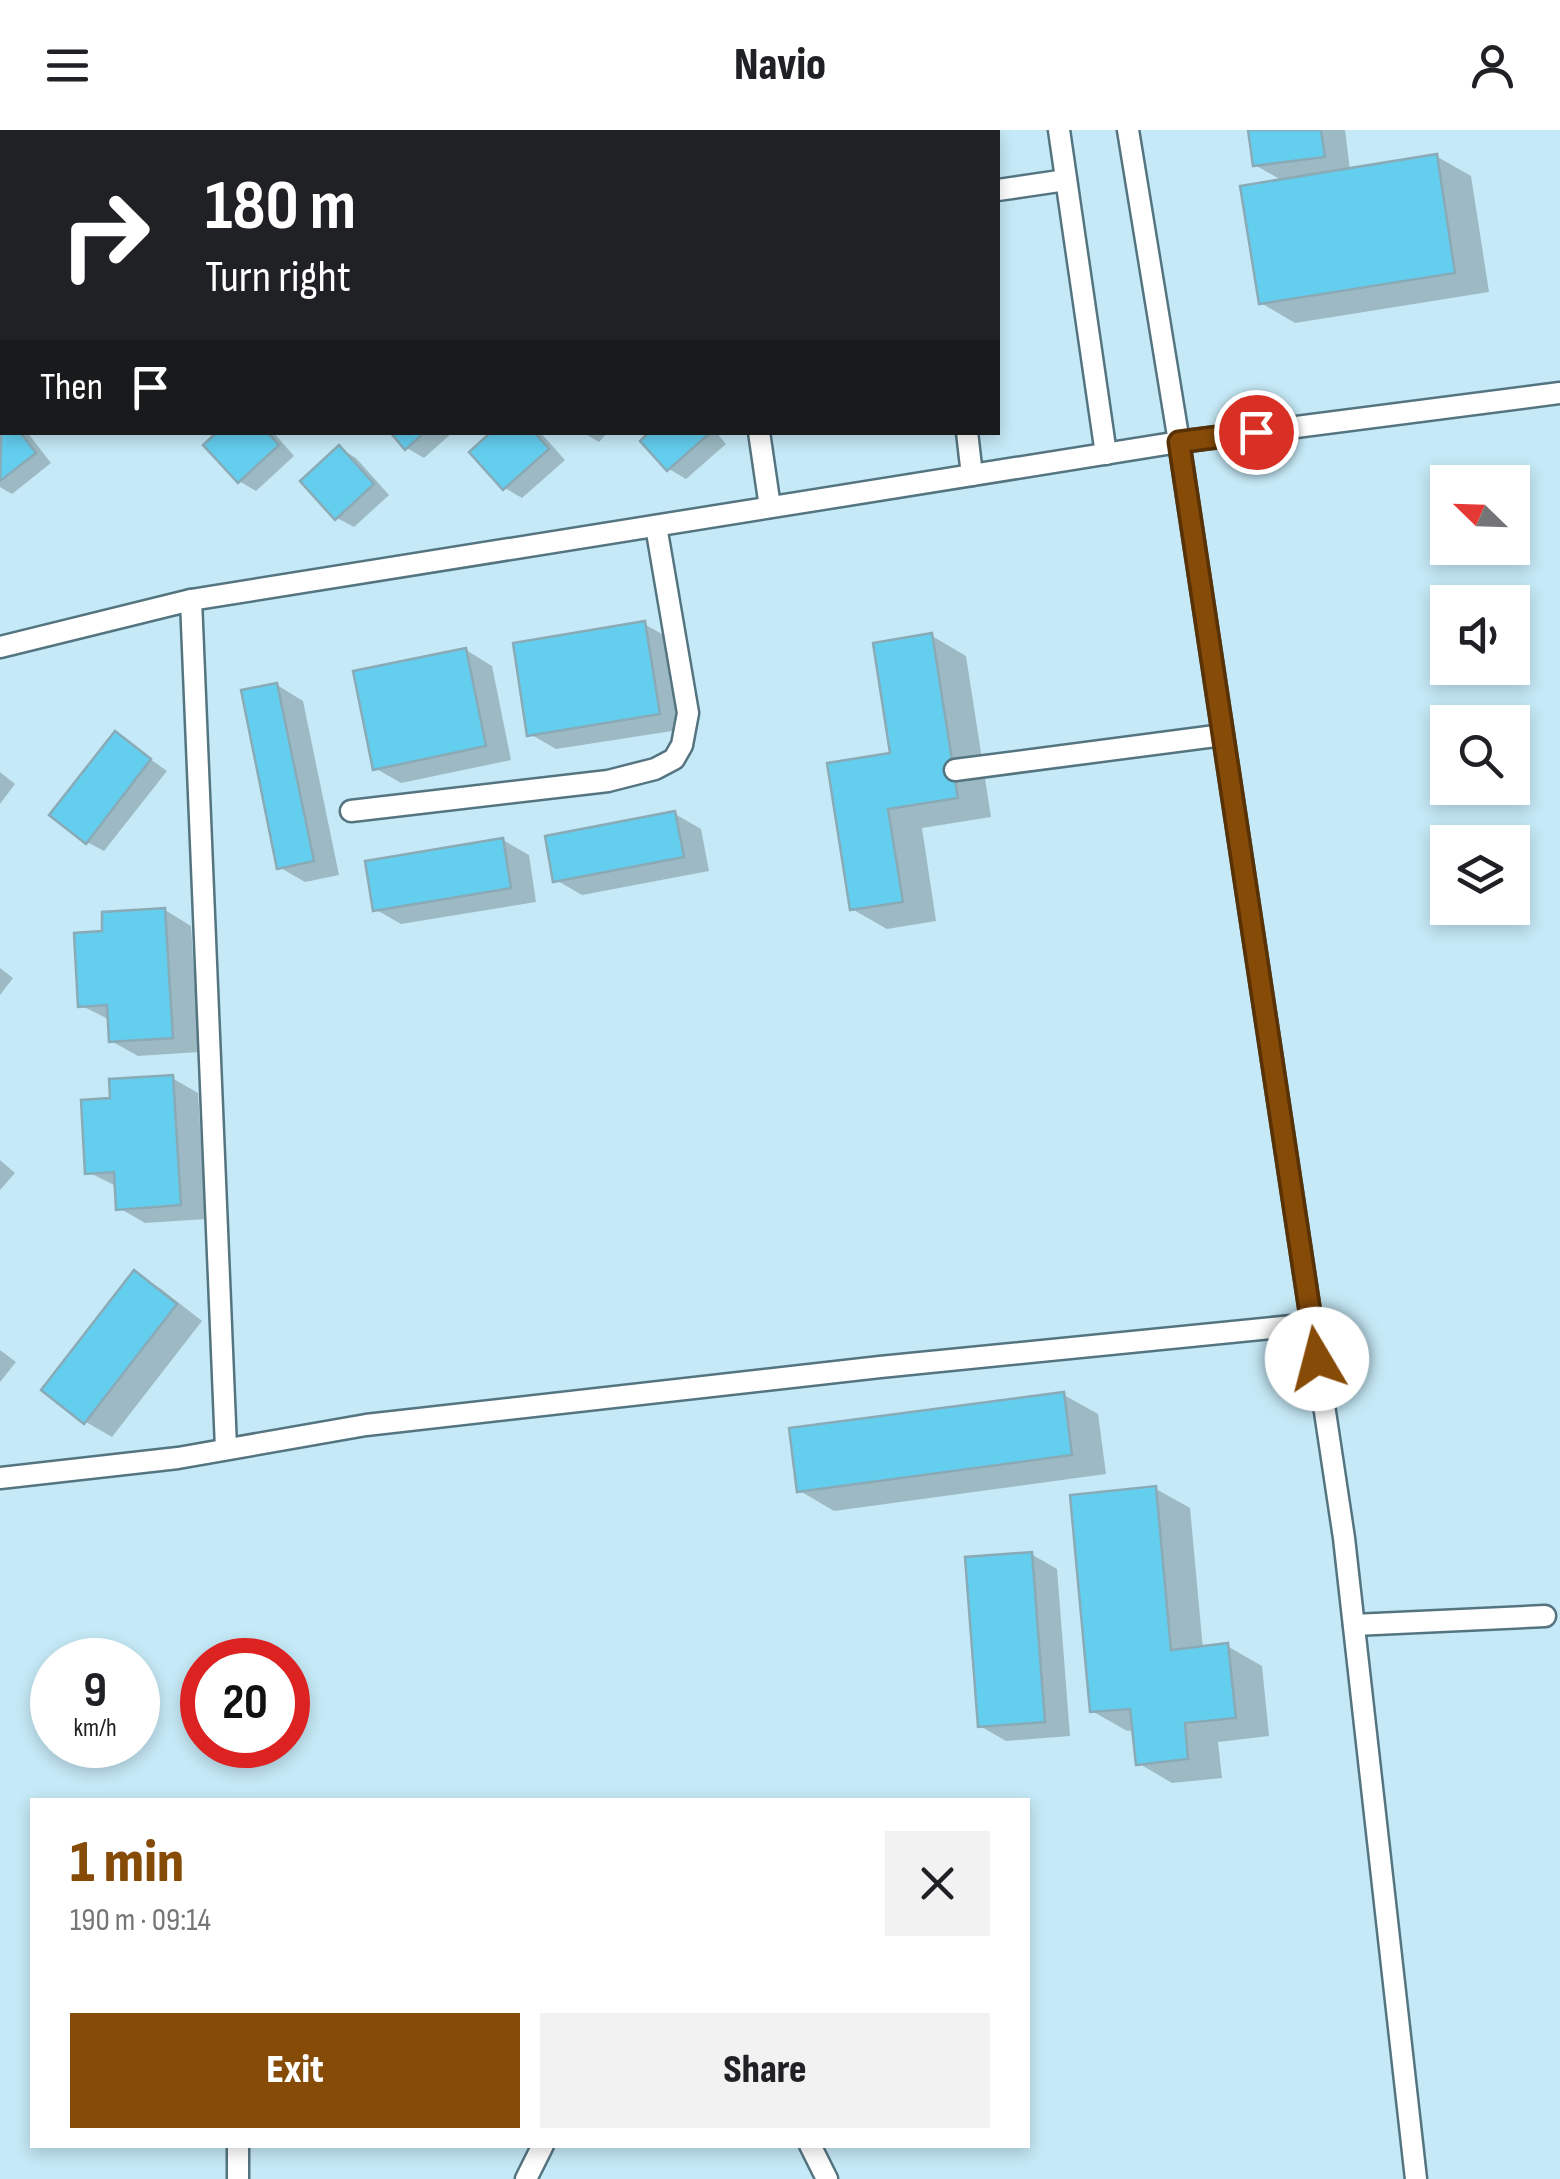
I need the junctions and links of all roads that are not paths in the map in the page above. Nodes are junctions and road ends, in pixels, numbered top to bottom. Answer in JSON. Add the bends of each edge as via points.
{"nodes":[{"id":1,"x":1059,"y":130,"type":"edge"},
{"id":2,"x":1128,"y":130,"type":"edge"},
{"id":3,"x":1066,"y":180,"type":"junction"},
{"id":4,"x":1000,"y":190,"type":"edge"},
{"id":5,"x":1560,"y":392,"type":"edge"},
{"id":6,"x":759,"y":435,"type":"edge"},
{"id":7,"x":967,"y":435,"type":"edge"},
{"id":8,"x":1179,"y":442,"type":"junction"},
{"id":9,"x":1106,"y":454,"type":"junction"},
{"id":10,"x":972,"y":475,"type":"junction"},
{"id":11,"x":770,"y":507,"type":"junction"},
{"id":12,"x":656,"y":526,"type":"junction"},
{"id":13,"x":191,"y":600,"type":"junction"},
{"id":14,"x":0,"y":647,"type":"edge"},
{"id":15,"x":1224,"y":736,"type":"junction"},
{"id":16,"x":955,"y":770,"type":"dead end"},
{"id":17,"x":351,"y":811,"type":"dead end"},
{"id":18,"x":1312,"y":1324,"type":"junction"},
{"id":19,"x":226,"y":1448,"type":"junction"},
{"id":20,"x":0,"y":1478,"type":"edge"},
{"id":21,"x":1546,"y":1616,"type":"dead end"},
{"id":22,"x":1354,"y":1625,"type":"junction"},
{"id":23,"x":238,"y":2148,"type":"edge"},
{"id":24,"x":542,"y":2148,"type":"edge"},
{"id":25,"x":812,"y":2148,"type":"edge"},
{"id":26,"x":238,"y":2179,"type":"edge"},
{"id":27,"x":526,"y":2179,"type":"edge"},
{"id":28,"x":827,"y":2179,"type":"edge"},
{"id":29,"x":1416,"y":2179,"type":"edge"}],
"edges":[{"from":1,"to":3,"type":"lane"},
{"from":2,"to":8,"type":"lane"},
{"from":3,"to":4,"type":"lane"},
{"from":3,"to":9,"type":"lane"},
{"from":5,"to":8,"type":"lane"},
{"from":6,"to":11,"type":"lane"},
{"from":7,"to":10,"type":"lane"},
{"from":8,"to":9,"type":"lane"},
{"from":8,"to":15,"type":"lane"},
{"from":9,"to":10,"type":"lane"},
{"from":10,"to":11,"type":"lane"},
{"from":11,"to":12,"type":"lane"},
{"from":12,"to":13,"type":"lane"},
{"from":12,"to":17,"type":"lane","via":[[688,713],[674,758],[608,781]]},
{"from":13,"to":14,"type":"lane"},
{"from":13,"to":19,"type":"lane"},
{"from":15,"to":16,"type":"lane"},
{"from":15,"to":18,"type":"lane"},
{"from":18,"to":19,"type":"lane","via":[[366,1425]]},
{"from":18,"to":22,"type":"lane"},
{"from":19,"to":20,"type":"lane"},
{"from":21,"to":22,"type":"lane"},
{"from":22,"to":29,"type":"lane"},
{"from":23,"to":26,"type":"lane"},
{"from":24,"to":27,"type":"lane"},
{"from":25,"to":28,"type":"lane"}]}
